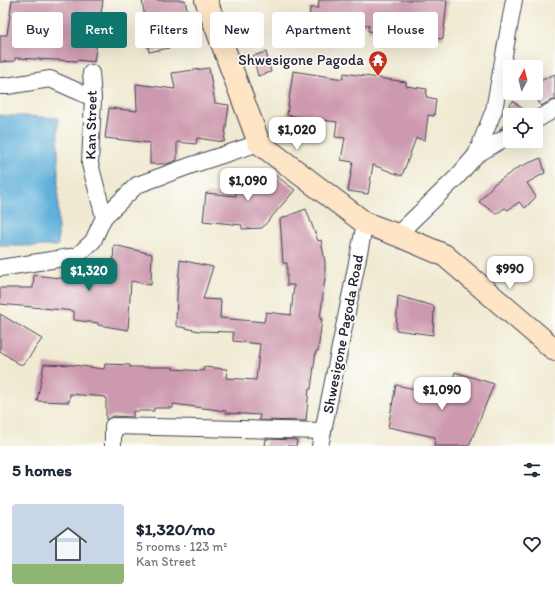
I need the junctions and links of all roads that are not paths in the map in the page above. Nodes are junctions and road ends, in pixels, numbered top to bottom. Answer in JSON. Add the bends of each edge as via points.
{"nodes":[{"id":1,"x":206,"y":0,"type":"edge"},
{"id":2,"x":514,"y":0,"type":"edge"},
{"id":3,"x":91,"y":73,"type":"dead end"},
{"id":4,"x":0,"y":86,"type":"edge"},
{"id":5,"x":93,"y":98,"type":"junction"},
{"id":6,"x":555,"y":109,"type":"edge"},
{"id":7,"x":543,"y":116,"type":"edge"},
{"id":8,"x":503,"y":139,"type":"edge"},
{"id":9,"x":259,"y":143,"type":"junction"},
{"id":10,"x":476,"y":155,"type":"junction"},
{"id":11,"x":104,"y":217,"type":"junction"},
{"id":12,"x":365,"y":223,"type":"junction"},
{"id":13,"x":397,"y":235,"type":"junction"},
{"id":14,"x":0,"y":268,"type":"edge"},
{"id":15,"x":555,"y":350,"type":"edge"},
{"id":16,"x":322,"y":438,"type":"edge"},
{"id":17,"x":113,"y":446,"type":"edge"}],
"edges":[{"from":1,"to":9,"type":"main road"},
{"from":2,"to":10,"type":"street","via":[[494,110]]},
{"from":3,"to":5,"type":"street","name":"Kan Street"},
{"from":4,"to":5,"type":"street","via":[[50,79]]},
{"from":5,"to":11,"type":"street","name":"Kan Street","via":[[90,164]]},
{"from":6,"to":7,"type":"street"},
{"from":8,"to":10,"type":"street"},
{"from":9,"to":11,"type":"street","via":[[137,185]]},
{"from":9,"to":12,"type":"main road"},
{"from":10,"to":13,"type":"street"},
{"from":11,"to":14,"type":"street","via":[[93,241],[76,256]]},
{"from":12,"to":13,"type":"main road"},
{"from":12,"to":16,"type":"street","name":"Shwesigone Pagoda Road"},
{"from":13,"to":15,"type":"main road","via":[[444,255]]},
{"from":16,"to":17,"type":"street","via":[[113,426]]}]}
